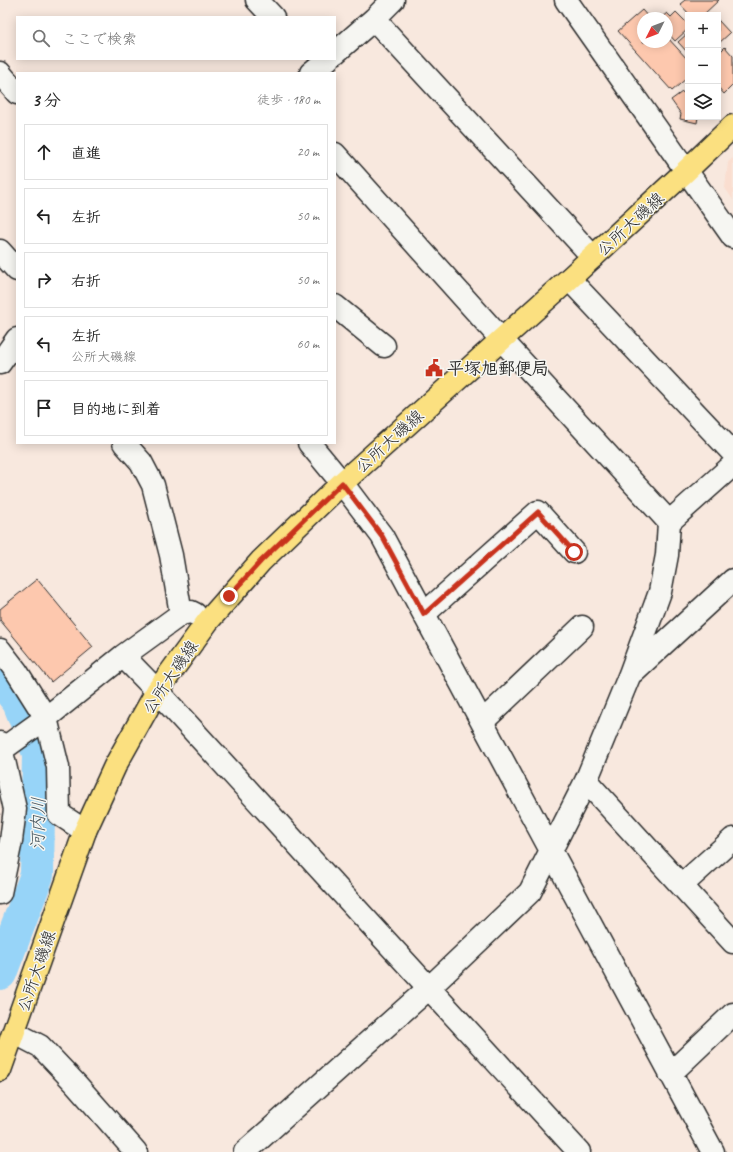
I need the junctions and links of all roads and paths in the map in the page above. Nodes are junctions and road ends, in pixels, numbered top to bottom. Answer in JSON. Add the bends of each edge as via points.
{"nodes":[{"id":1,"x":257,"y":0,"type":"edge"},
{"id":2,"x":393,"y":0,"type":"edge"},
{"id":3,"x":566,"y":0,"type":"edge"},
{"id":4,"x":272,"y":16,"type":"edge"},
{"id":5,"x":374,"y":19,"type":"junction"},
{"id":6,"x":336,"y":52,"type":"edge"},
{"id":7,"x":0,"y":73,"type":"edge"},
{"id":8,"x":16,"y":92,"type":"edge"},
{"id":9,"x":733,"y":126,"type":"edge"},
{"id":10,"x":336,"y":155,"type":"edge"},
{"id":11,"x":686,"y":171,"type":"junction"},
{"id":12,"x":733,"y":237,"type":"edge"},
{"id":13,"x":0,"y":251,"type":"edge"},
{"id":14,"x":593,"y":257,"type":"junction"},
{"id":15,"x":16,"y":269,"type":"edge"},
{"id":16,"x":569,"y":279,"type":"junction"},
{"id":17,"x":336,"y":307,"type":"edge"},
{"id":18,"x":501,"y":339,"type":"junction"},
{"id":19,"x":384,"y":346,"type":"dead end"},
{"id":20,"x":125,"y":444,"type":"edge"},
{"id":21,"x":310,"y":444,"type":"edge"},
{"id":22,"x":733,"y":453,"type":"edge"},
{"id":23,"x":733,"y":465,"type":"edge"},
{"id":24,"x":342,"y":483,"type":"junction"},
{"id":25,"x":669,"y":522,"type":"junction"},
{"id":26,"x":574,"y":552,"type":"dead end"},
{"id":27,"x":733,"y":580,"type":"edge"},
{"id":28,"x":181,"y":614,"type":"junction"},
{"id":29,"x":424,"y":614,"type":"junction"},
{"id":30,"x":208,"y":621,"type":"junction"},
{"id":31,"x":582,"y":627,"type":"dead end"},
{"id":32,"x":0,"y":650,"type":"edge"},
{"id":33,"x":123,"y":656,"type":"junction"},
{"id":34,"x":630,"y":674,"type":"junction"},
{"id":35,"x":157,"y":691,"type":"junction"},
{"id":36,"x":46,"y":718,"type":"junction"},
{"id":37,"x":482,"y":722,"type":"junction"},
{"id":38,"x":1,"y":748,"type":"edge"},
{"id":39,"x":586,"y":781,"type":"junction"},
{"id":40,"x":85,"y":831,"type":"junction"},
{"id":41,"x":733,"y":839,"type":"edge"},
{"id":42,"x":550,"y":851,"type":"junction"},
{"id":43,"x":682,"y":885,"type":"junction"},
{"id":44,"x":0,"y":893,"type":"edge"},
{"id":45,"x":733,"y":942,"type":"edge"},
{"id":46,"x":429,"y":988,"type":"junction"},
{"id":47,"x":733,"y":1014,"type":"edge"},
{"id":48,"x":14,"y":1032,"type":"junction"},
{"id":49,"x":0,"y":1070,"type":"edge"},
{"id":50,"x":670,"y":1074,"type":"junction"},
{"id":51,"x":136,"y":1152,"type":"edge"},
{"id":52,"x":245,"y":1152,"type":"edge"},
{"id":53,"x":579,"y":1152,"type":"edge"},
{"id":54,"x":713,"y":1152,"type":"edge"}],
"edges":[{"from":1,"to":4,"type":"street"},
{"from":2,"to":5,"type":"street"},
{"from":3,"to":11,"type":"street"},
{"from":5,"to":6,"type":"street"},
{"from":5,"to":14,"type":"street"},
{"from":7,"to":8,"type":"street"},
{"from":9,"to":11,"type":"main road","name":"公所大磯線"},
{"from":10,"to":18,"type":"street"},
{"from":11,"to":12,"type":"street"},
{"from":11,"to":14,"type":"main road","name":"公所大磯線"},
{"from":13,"to":15,"type":"street"},
{"from":14,"to":16,"type":"main road","name":"公所大磯線"},
{"from":16,"to":18,"type":"main road","name":"公所大磯線"},
{"from":16,"to":22,"type":"street"},
{"from":17,"to":19,"type":"street"},
{"from":18,"to":24,"type":"main road","name":"公所大磯線"},
{"from":18,"to":25,"type":"street"},
{"from":20,"to":28,"type":"street","via":[[141,462],[153,485],[171,555]]},
{"from":21,"to":24,"type":"street"},
{"from":23,"to":25,"type":"street"},
{"from":24,"to":29,"type":"street","via":[[382,536]]},
{"from":24,"to":30,"type":"main road","name":"公所大磯線","via":[[261,561]]},
{"from":25,"to":34,"type":"street","via":[[667,555],[660,592]]},
{"from":26,"to":29,"type":"street","via":[[538,512]]},
{"from":27,"to":34,"type":"street"},
{"from":28,"to":30,"type":"street","via":[[191,612]]},
{"from":28,"to":33,"type":"street"},
{"from":29,"to":37,"type":"street"},
{"from":30,"to":35,"type":"main road","name":"公所大磯線"},
{"from":31,"to":37,"type":"street"},
{"from":32,"to":36,"type":"street"},
{"from":33,"to":35,"type":"street"},
{"from":33,"to":36,"type":"street"},
{"from":34,"to":39,"type":"street"},
{"from":35,"to":40,"type":"main road","name":"公所大磯線","via":[[115,766]]},
{"from":35,"to":46,"type":"street"},
{"from":36,"to":38,"type":"street"},
{"from":36,"to":40,"type":"street","via":[[58,767],[59,814]]},
{"from":37,"to":42,"type":"street"},
{"from":38,"to":44,"type":"street","via":[[15,809],[12,841]]},
{"from":39,"to":42,"type":"street"},
{"from":39,"to":43,"type":"street"},
{"from":40,"to":48,"type":"main road","name":"公所大磯線"},
{"from":41,"to":43,"type":"street"},
{"from":42,"to":46,"type":"street","via":[[530,892]]},
{"from":42,"to":50,"type":"street"},
{"from":43,"to":45,"type":"street"},
{"from":46,"to":52,"type":"street"},
{"from":46,"to":53,"type":"street"},
{"from":47,"to":50,"type":"street"},
{"from":48,"to":49,"type":"main road","name":"公所大磯線"},
{"from":48,"to":51,"type":"street","via":[[40,1046]]},
{"from":50,"to":54,"type":"street"}]}
